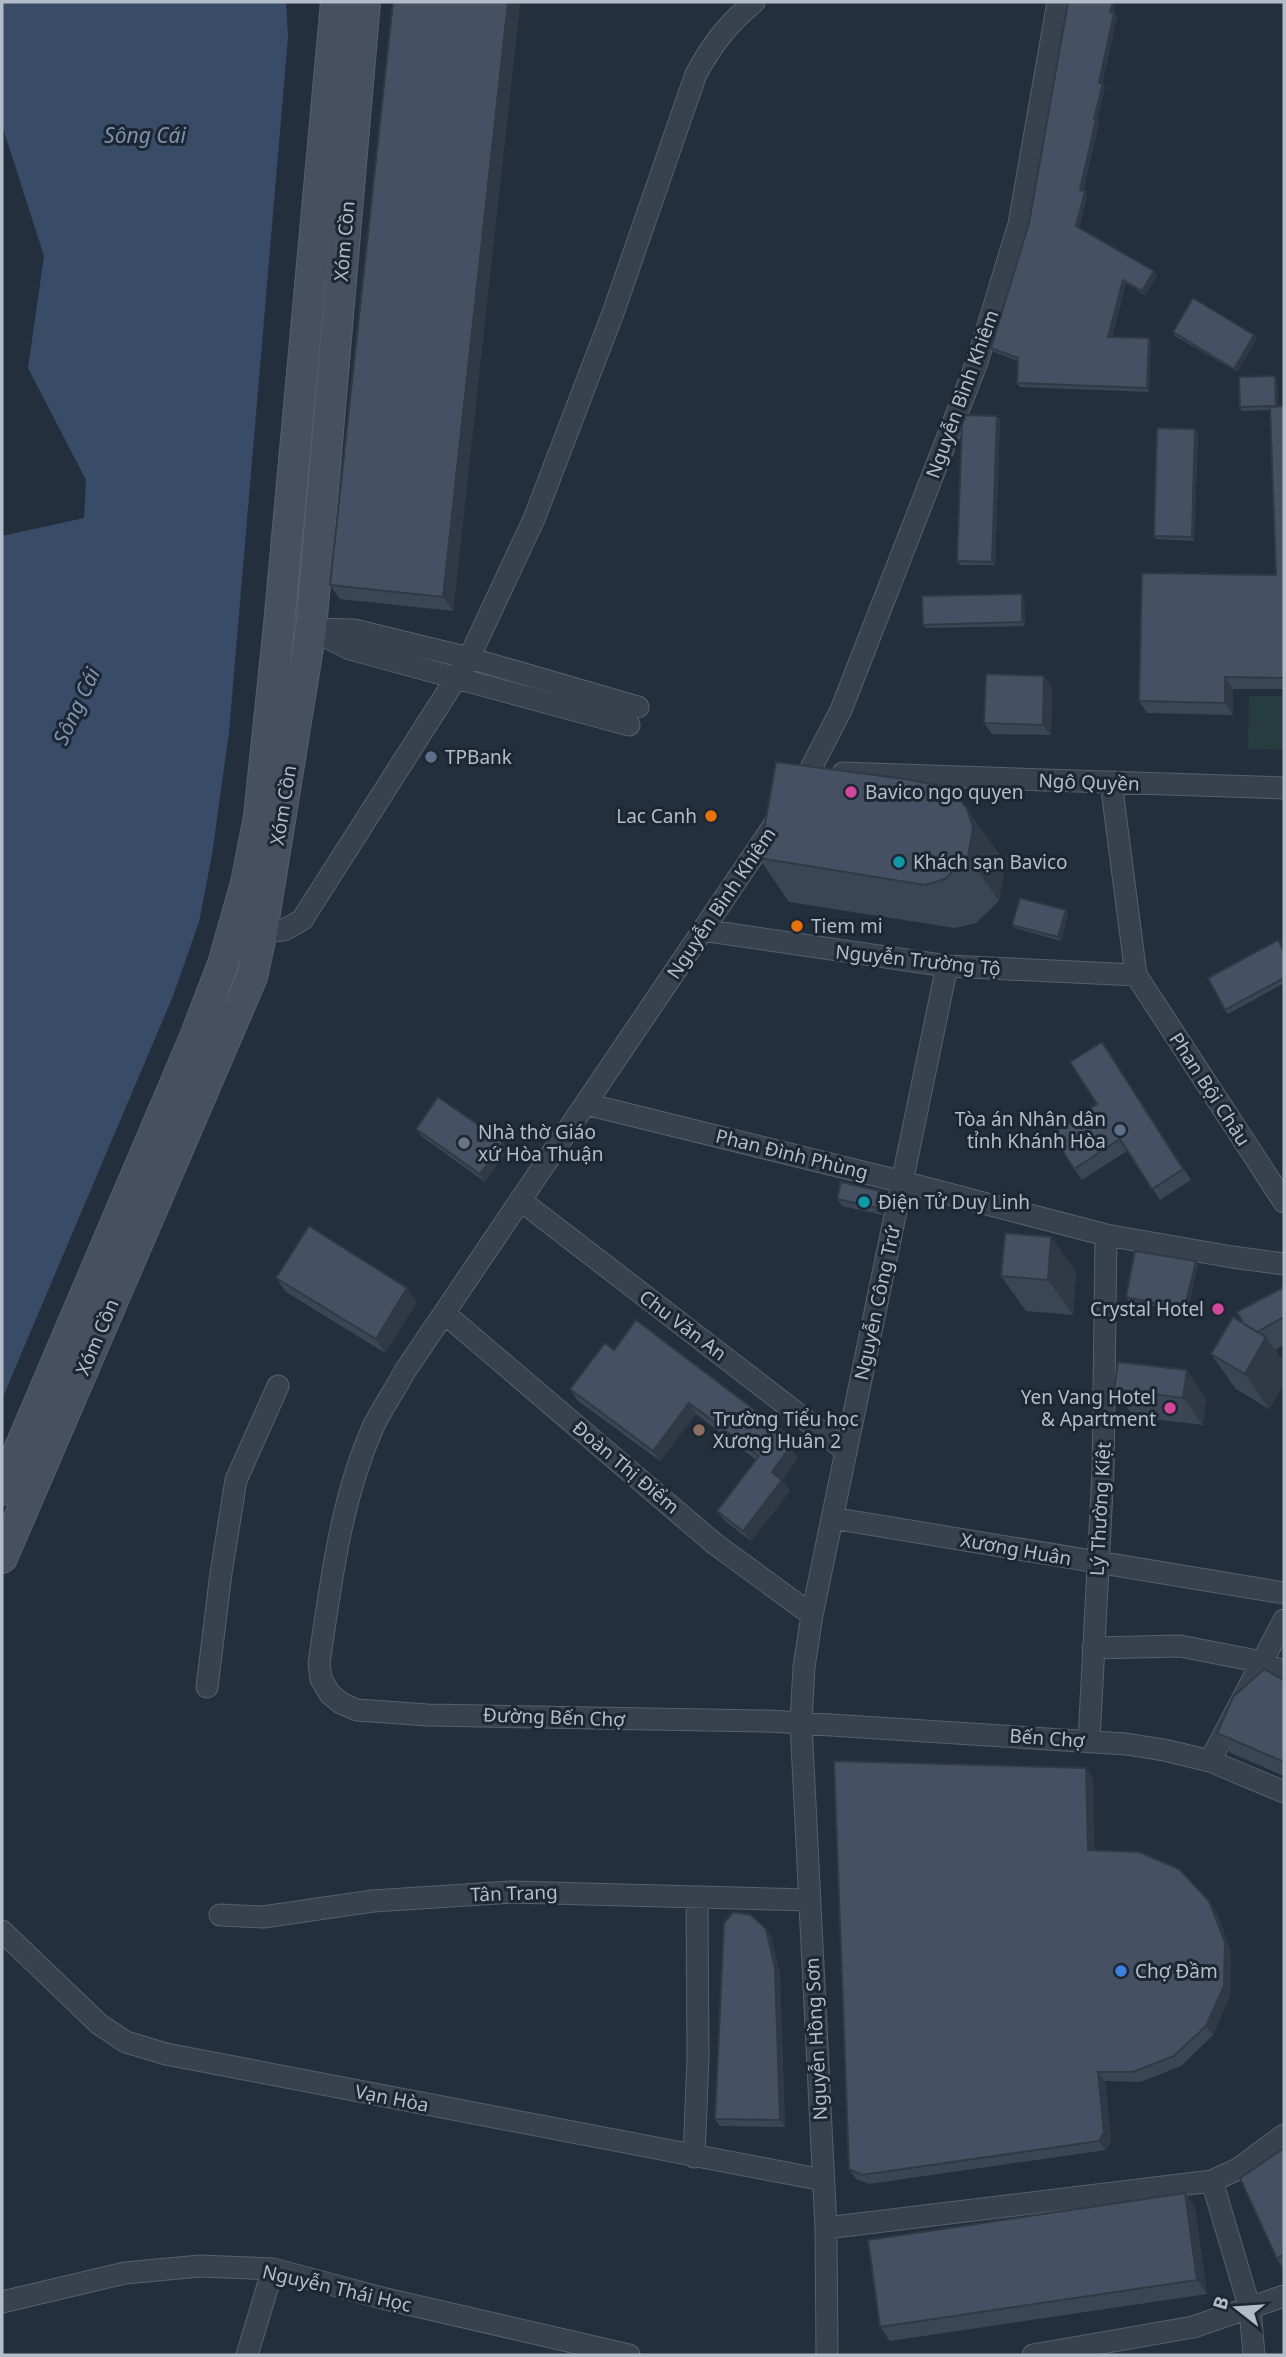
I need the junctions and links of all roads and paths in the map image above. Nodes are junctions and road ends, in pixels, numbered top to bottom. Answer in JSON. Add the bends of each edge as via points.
{"nodes":[{"id":1,"x":335,"y":2,"type":"edge"},
{"id":2,"x":365,"y":2,"type":"edge"},
{"id":3,"x":754,"y":2,"type":"edge"},
{"id":4,"x":1058,"y":2,"type":"edge"},
{"id":5,"x":279,"y":625,"type":"junction"},
{"id":6,"x":311,"y":629,"type":"junction"},
{"id":7,"x":469,"y":658,"type":"junction"},
{"id":8,"x":458,"y":678,"type":"junction"},
{"id":9,"x":809,"y":772,"type":"junction"},
{"id":10,"x":1111,"y":782,"type":"junction"},
{"id":11,"x":1284,"y":788,"type":"edge"},
{"id":12,"x":702,"y":930,"type":"junction"},
{"id":13,"x":262,"y":931,"type":"junction"},
{"id":14,"x":947,"y":966,"type":"junction"},
{"id":15,"x":1136,"y":975,"type":"junction"},
{"id":16,"x":586,"y":1104,"type":"junction"},
{"id":17,"x":903,"y":1182,"type":"junction"},
{"id":18,"x":520,"y":1200,"type":"junction"},
{"id":19,"x":1284,"y":1202,"type":"edge"},
{"id":20,"x":1106,"y":1235,"type":"junction"},
{"id":21,"x":1284,"y":1264,"type":"edge"},
{"id":22,"x":444,"y":1313,"type":"junction"},
{"id":23,"x":278,"y":1386,"type":"dead end"},
{"id":24,"x":845,"y":1450,"type":"junction"},
{"id":25,"x":2,"y":1490,"type":"edge"},
{"id":26,"x":832,"y":1518,"type":"junction"},
{"id":27,"x":2,"y":1558,"type":"edge"},
{"id":28,"x":1098,"y":1562,"type":"junction"},
{"id":29,"x":1284,"y":1592,"type":"edge"},
{"id":30,"x":812,"y":1615,"type":"junction"},
{"id":31,"x":1284,"y":1620,"type":"edge"},
{"id":32,"x":1093,"y":1648,"type":"junction"},
{"id":33,"x":1262,"y":1662,"type":"junction"},
{"id":34,"x":1284,"y":1672,"type":"edge"},
{"id":35,"x":321,"y":1679,"type":"joint"},
{"id":36,"x":207,"y":1687,"type":"dead end"},
{"id":37,"x":801,"y":1723,"type":"junction"},
{"id":38,"x":1089,"y":1741,"type":"junction"},
{"id":39,"x":1210,"y":1761,"type":"junction"},
{"id":40,"x":1284,"y":1792,"type":"edge"},
{"id":41,"x":697,"y":1897,"type":"junction"},
{"id":42,"x":808,"y":1900,"type":"junction"},
{"id":43,"x":220,"y":1915,"type":"dead end"},
{"id":44,"x":2,"y":1931,"type":"edge"},
{"id":45,"x":1284,"y":2135,"type":"edge"},
{"id":46,"x":694,"y":2157,"type":"junction"},
{"id":47,"x":823,"y":2180,"type":"junction"},
{"id":48,"x":1212,"y":2181,"type":"junction"},
{"id":49,"x":826,"y":2228,"type":"junction"},
{"id":50,"x":273,"y":2269,"type":"junction"},
{"id":51,"x":1284,"y":2296,"type":"edge"},
{"id":52,"x":2,"y":2302,"type":"edge"},
{"id":53,"x":1250,"y":2309,"type":"junction"},
{"id":54,"x":247,"y":2355,"type":"edge"},
{"id":55,"x":629,"y":2355,"type":"edge"},
{"id":56,"x":827,"y":2355,"type":"edge"},
{"id":57,"x":1033,"y":2355,"type":"edge"},
{"id":58,"x":1254,"y":2355,"type":"edge"}],
"edges":[{"from":1,"to":5,"type":"street","name":"Xóm Cồn"},
{"from":2,"to":6,"type":"street","name":"Xóm Cồn"},
{"from":3,"to":7,"type":"street","via":[[712,44],[696,74],[613,313],[534,519]]},
{"from":4,"to":9,"type":"street","name":"Nguyễn Bình Khiêm","via":[[1019,224],[978,362],[841,710]]},
{"from":5,"to":6,"type":"street"},
{"from":5,"to":25,"type":"street","name":"Xóm Cồn","via":[[259,817],[223,964]]},
{"from":6,"to":7,"type":"street","via":[[354,630]]},
{"from":6,"to":8,"type":"street","via":[[350,649]]},
{"from":6,"to":13,"type":"street","name":"Xóm Cồn"},
{"from":7,"to":8,"type":"street"},
{"from":7,"to":8,"type":"street","via":[[634,716]]},
{"from":8,"to":13,"type":"street","via":[[302,920],[284,930]]},
{"from":9,"to":10,"type":"street","name":"Ngô Quyền"},
{"from":9,"to":12,"type":"street","name":"Nguyễn Bình Khiêm"},
{"from":10,"to":11,"type":"street","name":"Ngô Quyền"},
{"from":10,"to":15,"type":"street"},
{"from":12,"to":14,"type":"street","name":"Nguyễn Trường Tộ"},
{"from":12,"to":16,"type":"street","name":"Nguyễn Bình Khiêm"},
{"from":13,"to":27,"type":"street","name":"Xóm Cồn","via":[[252,977]]},
{"from":14,"to":15,"type":"street","name":"Nguyễn Trường Tộ"},
{"from":14,"to":17,"type":"street","name":"Nguyễn Công Trứ"},
{"from":15,"to":19,"type":"street","name":"Phan Bội Châu"},
{"from":16,"to":17,"type":"street","name":"Phan Đình Phùng"},
{"from":16,"to":18,"type":"street","name":"Nguyễn Bình Khiêm"},
{"from":17,"to":20,"type":"street","name":"Phan Đình Phùng"},
{"from":17,"to":24,"type":"street","name":"Nguyễn Công Trứ"},
{"from":18,"to":22,"type":"street","name":"Nguyễn Bình Khiêm"},
{"from":18,"to":24,"type":"street","name":"Chu Văn An"},
{"from":20,"to":21,"type":"street","name":"Phan Đình Phùng"},
{"from":20,"to":28,"type":"street","name":"Lý Thường Kiệt"},
{"from":22,"to":30,"type":"street","name":"Đoàn Thị Điểm","via":[[715,1544]]},
{"from":22,"to":35,"type":"street","name":"Nguyễn Bình Khiêm","via":[[374,1426],[359,1465],[338,1542],[319,1663]]},
{"from":23,"to":36,"type":"street","via":[[236,1480]]},
{"from":24,"to":26,"type":"street","name":"Nguyễn Công Trứ"},
{"from":26,"to":28,"type":"street","name":"Xương Huân"},
{"from":26,"to":30,"type":"street","name":"Nguyễn Công Trứ"},
{"from":28,"to":29,"type":"street","name":"Xương Huân"},
{"from":28,"to":32,"type":"street","name":"Lý Thường Kiệt"},
{"from":30,"to":37,"type":"street","name":"Nguyễn Công Trứ"},
{"from":31,"to":33,"type":"street"},
{"from":32,"to":33,"type":"street","via":[[1180,1646]]},
{"from":32,"to":38,"type":"street","name":"Lý Thường Kiệt"},
{"from":33,"to":34,"type":"street"},
{"from":33,"to":39,"type":"street"},
{"from":35,"to":37,"type":"street","name":"Đường Bến Chợ","via":[[330,1694],[358,1710]]},
{"from":37,"to":38,"type":"street","name":"Bến Chợ"},
{"from":37,"to":42,"type":"street","name":"Nguyễn Hồng Sơn"},
{"from":38,"to":39,"type":"street","name":"Bến Chợ"},
{"from":39,"to":40,"type":"street","name":"Bến Chợ"},
{"from":41,"to":42,"type":"street","name":"Tân Trang"},
{"from":41,"to":43,"type":"street","name":"Tân Trang","via":[[512,1892],[373,1901],[263,1917]]},
{"from":41,"to":46,"type":"street"},
{"from":42,"to":47,"type":"street","name":"Nguyễn Hồng Sơn"},
{"from":44,"to":46,"type":"street","name":"Vạn Hòa","via":[[99,2024],[126,2042],[166,2054]]},
{"from":45,"to":48,"type":"street","via":[[1238,2169]]},
{"from":46,"to":47,"type":"street","name":"Vạn Hòa"},
{"from":47,"to":49,"type":"street","name":"Nguyễn Hồng Sơn"},
{"from":48,"to":49,"type":"street"},
{"from":48,"to":53,"type":"street"},
{"from":49,"to":56,"type":"street","name":"Nguyễn Hồng Sơn"},
{"from":50,"to":52,"type":"street","name":"Nguyễn Thái Học","via":[[200,2266],[125,2273]]},
{"from":50,"to":54,"type":"street"},
{"from":50,"to":55,"type":"street","name":"Nguyễn Thái Học"},
{"from":51,"to":53,"type":"street"},
{"from":53,"to":57,"type":"street","via":[[1193,2327]]},
{"from":53,"to":58,"type":"street"}]}
